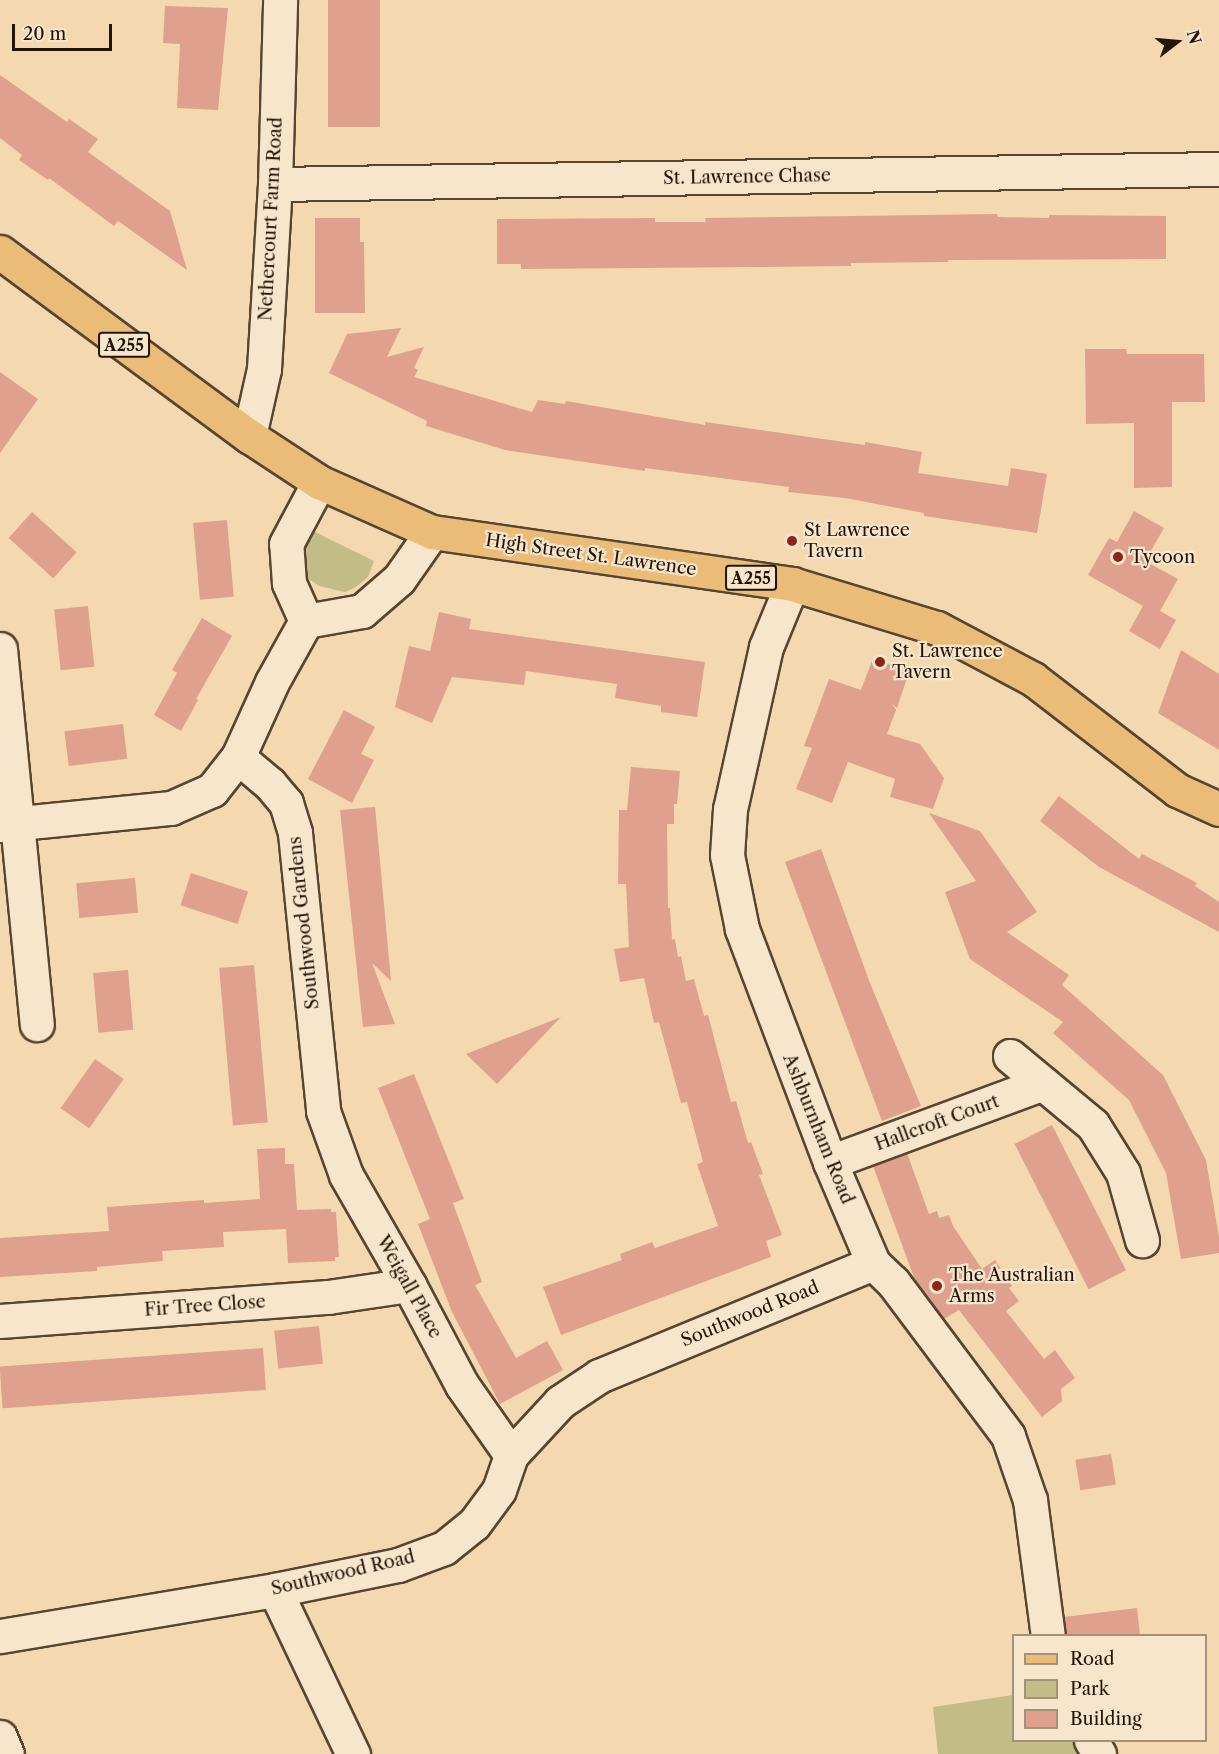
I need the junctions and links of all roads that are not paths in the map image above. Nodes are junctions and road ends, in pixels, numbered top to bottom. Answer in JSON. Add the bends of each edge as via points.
{"nodes":[{"id":1,"x":280,"y":0,"type":"edge"},
{"id":2,"x":1219,"y":169,"type":"edge"},
{"id":3,"x":275,"y":184,"type":"junction"},
{"id":4,"x":0,"y":252,"type":"edge"},
{"id":5,"x":249,"y":436,"type":"junction"},
{"id":6,"x":319,"y":482,"type":"junction"},
{"id":7,"x":432,"y":532,"type":"junction"},
{"id":8,"x":792,"y":584,"type":"junction"},
{"id":9,"x":306,"y":621,"type":"junction"},
{"id":10,"x":0,"y":649,"type":"edge"},
{"id":11,"x":238,"y":757,"type":"junction"},
{"id":12,"x":1219,"y":809,"type":"edge"},
{"id":13,"x":8,"y":824,"type":"edge"},
{"id":14,"x":37,"y":1024,"type":"dead end"},
{"id":15,"x":1010,"y":1056,"type":"dead end"},
{"id":16,"x":1043,"y":1083,"type":"junction"},
{"id":17,"x":323,"y":1111,"type":"joint"},
{"id":18,"x":830,"y":1162,"type":"junction"},
{"id":19,"x":1142,"y":1240,"type":"dead end"},
{"id":20,"x":873,"y":1263,"type":"junction"},
{"id":21,"x":409,"y":1285,"type":"junction"},
{"id":22,"x":0,"y":1321,"type":"edge"},
{"id":23,"x":511,"y":1455,"type":"junction"},
{"id":24,"x":275,"y":1590,"type":"junction"},
{"id":25,"x":1048,"y":1634,"type":"edge"},
{"id":26,"x":0,"y":1636,"type":"edge"},
{"id":27,"x":0,"y":1737,"type":"edge"},
{"id":28,"x":7,"y":1754,"type":"edge"},
{"id":29,"x":353,"y":1754,"type":"edge"}],
"edges":[{"from":1,"to":3,"type":"street","name":"Nethercourt Farm Road"},
{"from":2,"to":3,"type":"street","name":"St. Lawrence Chase"},
{"from":3,"to":5,"type":"street","name":"Nethercourt Farm Road","via":[[264,369]]},
{"from":4,"to":5,"type":"main road","number":"A255"},
{"from":5,"to":6,"type":"main road","name":"High Street St. Lawrence","number":"A255"},
{"from":6,"to":7,"type":"main road","name":"High Street St. Lawrence","number":"A255"},
{"from":6,"to":9,"type":"street","via":[[286,544],[289,583]]},
{"from":7,"to":8,"type":"main road","name":"High Street St. Lawrence","number":"A255"},
{"from":7,"to":9,"type":"street","via":[[399,579],[362,611]]},
{"from":8,"to":12,"type":"main road","name":"High Street St. Lawrence","number":"A255","via":[[937,628],[1033,679],[1177,790]]},
{"from":8,"to":18,"type":"street","name":"Ashburnham Road","via":[[766,647],[730,809],[727,855],[742,929]]},
{"from":9,"to":11,"type":"street","via":[[272,682]]},
{"from":10,"to":13,"type":"street"},
{"from":11,"to":13,"type":"street","via":[[212,790],[171,808]]},
{"from":11,"to":17,"type":"street","name":"Southwood Gardens","via":[[270,783],[286,803],[295,833]]},
{"from":13,"to":14,"type":"street"},
{"from":15,"to":16,"type":"street"},
{"from":16,"to":18,"type":"street","name":"Hallcroft Court"},
{"from":16,"to":19,"type":"street","via":[[1093,1125],[1123,1173]]},
{"from":17,"to":21,"type":"street","name":"Weigall Place","via":[[346,1175]]},
{"from":18,"to":20,"type":"street","name":"Ashburnham Road"},
{"from":20,"to":23,"type":"street","name":"Southwood Road","via":[[599,1376],[560,1402]]},
{"from":20,"to":25,"type":"street","name":"Ashburnham Road","via":[[893,1282],[1008,1436],[1030,1500]]},
{"from":21,"to":22,"type":"street","name":"Fir Tree Close","via":[[328,1297]]},
{"from":21,"to":23,"type":"street","name":"Weigall Place","via":[[462,1385]]},
{"from":23,"to":24,"type":"street","name":"Southwood Road","via":[[499,1490],[474,1524],[444,1548],[398,1565]]},
{"from":24,"to":26,"type":"street","name":"Southwood Road"},
{"from":24,"to":29,"type":"street"},
{"from":27,"to":28,"type":"street"}]}
